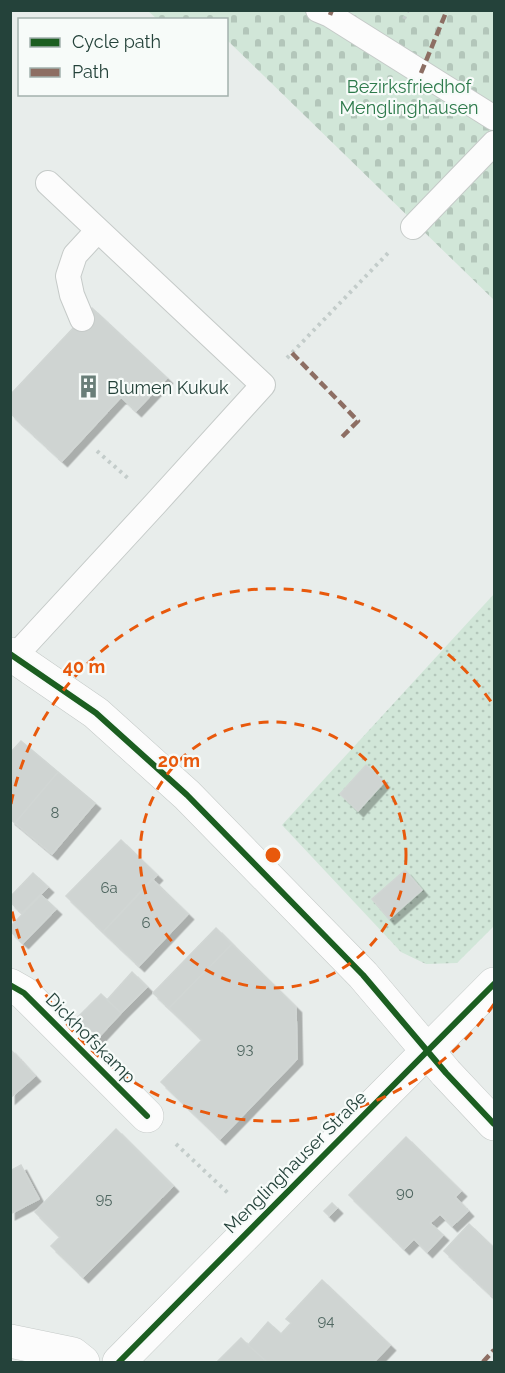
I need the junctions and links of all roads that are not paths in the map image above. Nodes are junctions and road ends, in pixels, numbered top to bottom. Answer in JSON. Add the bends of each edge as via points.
{"nodes":[{"id":1,"x":318,"y":10,"type":"edge"},
{"id":2,"x":495,"y":118,"type":"edge"},
{"id":3,"x":495,"y":143,"type":"edge"},
{"id":4,"x":48,"y":183,"type":"dead end"},
{"id":5,"x":413,"y":227,"type":"road end"},
{"id":6,"x":98,"y":230,"type":"junction"},
{"id":7,"x":82,"y":319,"type":"dead end"},
{"id":8,"x":13,"y":655,"type":"edge"},
{"id":9,"x":495,"y":984,"type":"edge"},
{"id":10,"x":10,"y":985,"type":"edge"},
{"id":11,"x":427,"y":1051,"type":"junction"},
{"id":12,"x":147,"y":1116,"type":"road end"},
{"id":13,"x":495,"y":1124,"type":"edge"},
{"id":14,"x":10,"y":1341,"type":"edge"},
{"id":15,"x":83,"y":1362,"type":"edge"},
{"id":16,"x":118,"y":1362,"type":"edge"}],
"edges":[{"from":1,"to":2,"type":"lane"},
{"from":3,"to":5,"type":"lane"},
{"from":4,"to":6,"type":"lane"},
{"from":6,"to":7,"type":"lane","via":[[75,255],[68,276]]},
{"from":6,"to":8,"type":"lane","via":[[263,385]]},
{"from":8,"to":11,"type":"street","via":[[96,713],[187,795],[363,975]]},
{"from":9,"to":11,"type":"street","name":"Menglinghauser Straße"},
{"from":10,"to":12,"type":"street","name":"Dickhofskamp","via":[[24,993]]},
{"from":11,"to":13,"type":"street"},
{"from":11,"to":16,"type":"street","name":"Menglinghauser Straße"},
{"from":14,"to":15,"type":"street","via":[[73,1354]]}]}
